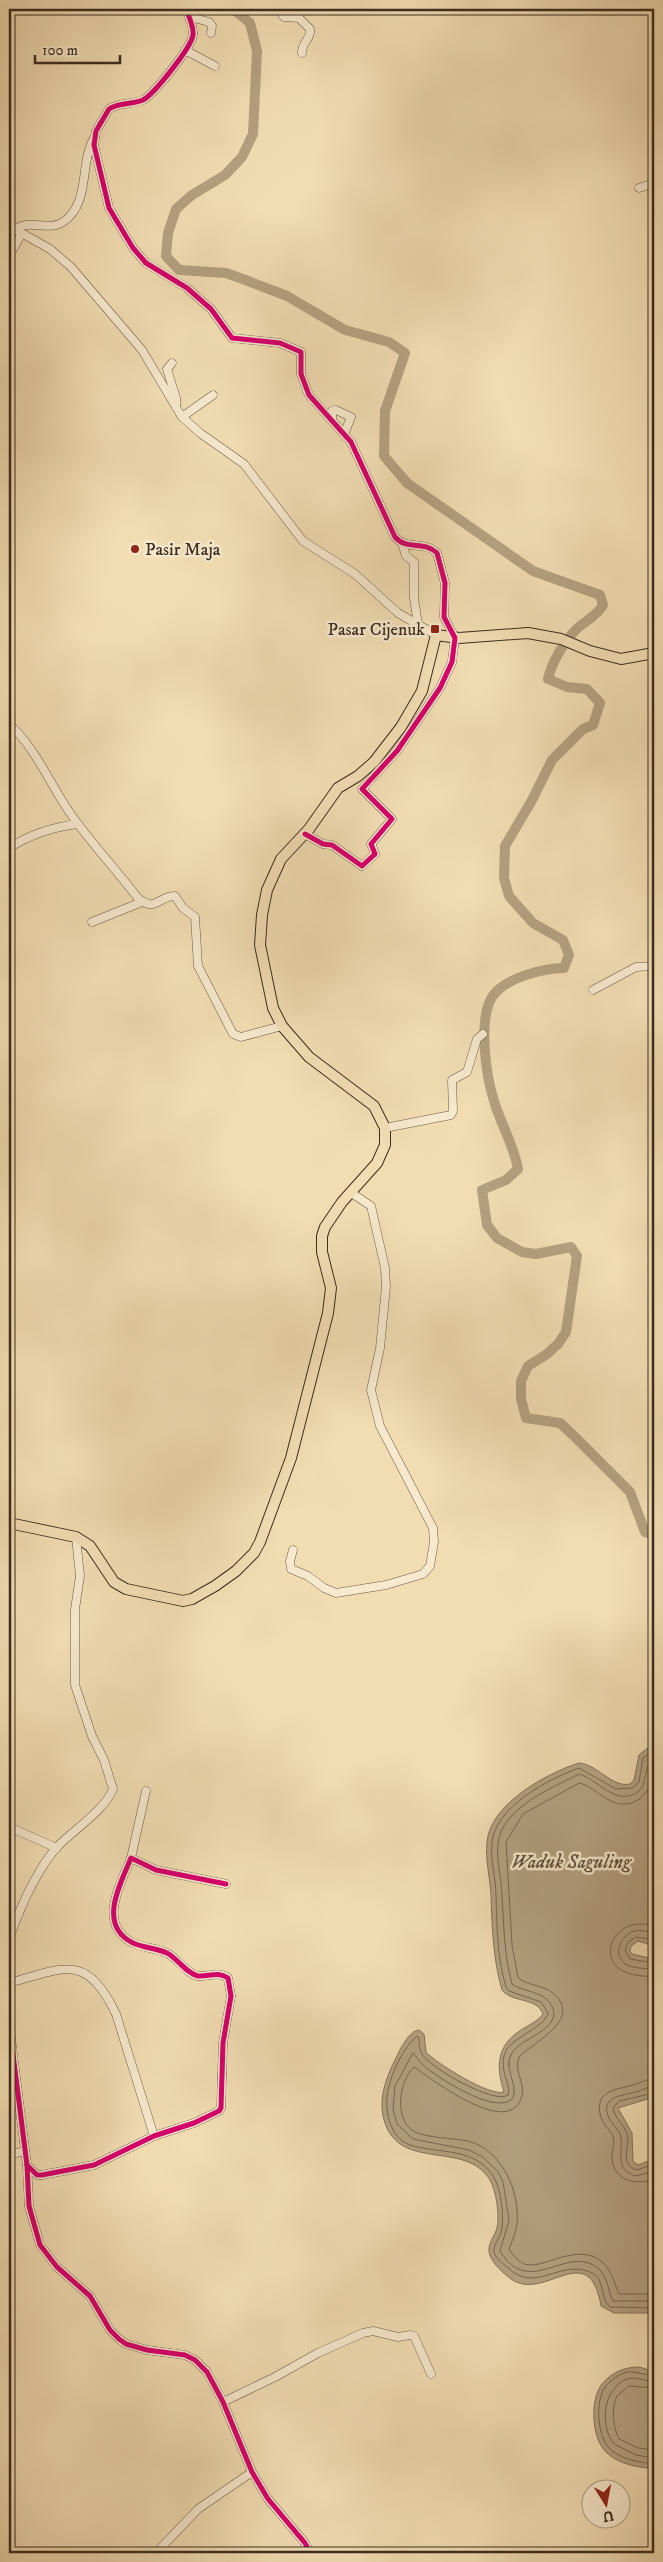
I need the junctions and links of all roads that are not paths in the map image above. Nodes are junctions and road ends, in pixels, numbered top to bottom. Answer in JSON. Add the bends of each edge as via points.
{"nodes":[{"id":1,"x":278,"y":9,"type":"edge"},
{"id":2,"x":189,"y":13,"type":"edge"},
{"id":3,"x":210,"y":33,"type":"dead end"},
{"id":4,"x":185,"y":50,"type":"junction"},
{"id":5,"x":302,"y":53,"type":"dead end"},
{"id":6,"x":215,"y":66,"type":"dead end"},
{"id":7,"x":94,"y":138,"type":"junction"},
{"id":8,"x":654,"y":183,"type":"edge"},
{"id":9,"x":639,"y":188,"type":"dead end"},
{"id":10,"x":15,"y":230,"type":"edge"},
{"id":11,"x":9,"y":256,"type":"edge"},
{"id":12,"x":172,"y":363,"type":"dead end"},
{"id":13,"x":213,"y":395,"type":"dead end"},
{"id":14,"x":176,"y":408,"type":"junction"},
{"id":15,"x":182,"y":417,"type":"junction"},
{"id":16,"x":332,"y":420,"type":"junction"},
{"id":17,"x":345,"y":432,"type":"junction"},
{"id":18,"x":402,"y":543,"type":"junction"},
{"id":19,"x":418,"y":625,"type":"junction"},
{"id":20,"x":436,"y":635,"type":"junction"},
{"id":21,"x":455,"y":638,"type":"junction"},
{"id":22,"x":654,"y":653,"type":"edge"},
{"id":23,"x":9,"y":724,"type":"edge"},
{"id":24,"x":78,"y":824,"type":"junction"},
{"id":25,"x":312,"y":837,"type":"junction"},
{"id":26,"x":9,"y":848,"type":"edge"},
{"id":27,"x":142,"y":902,"type":"junction"},
{"id":28,"x":92,"y":922,"type":"dead end"},
{"id":29,"x":654,"y":966,"type":"edge"},
{"id":30,"x":593,"y":990,"type":"dead end"},
{"id":31,"x":282,"y":1026,"type":"junction"},
{"id":32,"x":483,"y":1034,"type":"dead end"},
{"id":33,"x":384,"y":1128,"type":"junction"},
{"id":34,"x":350,"y":1192,"type":"junction"},
{"id":35,"x":9,"y":1523,"type":"edge"},
{"id":36,"x":76,"y":1537,"type":"junction"},
{"id":37,"x":293,"y":1550,"type":"dead end"},
{"id":38,"x":146,"y":1791,"type":"dead end"},
{"id":39,"x":9,"y":1827,"type":"edge"},
{"id":40,"x":57,"y":1848,"type":"junction"},
{"id":41,"x":131,"y":1858,"type":"junction"},
{"id":42,"x":226,"y":1884,"type":"dead end"},
{"id":43,"x":9,"y":1939,"type":"edge"},
{"id":44,"x":9,"y":1983,"type":"edge"},
{"id":45,"x":9,"y":2023,"type":"edge"},
{"id":46,"x":154,"y":2136,"type":"junction"},
{"id":47,"x":24,"y":2151,"type":"junction"},
{"id":48,"x":9,"y":2155,"type":"edge"},
{"id":49,"x":27,"y":2165,"type":"junction"},
{"id":50,"x":431,"y":2374,"type":"dead end"},
{"id":51,"x":223,"y":2402,"type":"junction"},
{"id":52,"x":252,"y":2472,"type":"junction"},
{"id":53,"x":156,"y":2553,"type":"edge"},
{"id":54,"x":310,"y":2553,"type":"edge"}],
"edges":[{"from":1,"to":5,"type":"street","via":[[284,17],[299,18],[310,28]]},
{"from":2,"to":3,"type":"street","via":[[209,22],[212,26]]},
{"from":2,"to":4,"type":"street","via":[[193,34]]},
{"from":4,"to":6,"type":"street"},
{"from":4,"to":7,"type":"street","via":[[147,97],[109,109]]},
{"from":7,"to":10,"type":"street","via":[[89,147],[81,194],[67,218],[52,226],[34,225]]},
{"from":7,"to":16,"type":"street","via":[[100,179],[109,208],[146,264],[187,288],[212,309],[232,338],[280,343],[300,351],[303,359],[301,376],[308,393]]},
{"from":8,"to":9,"type":"street"},
{"from":10,"to":11,"type":"street"},
{"from":10,"to":14,"type":"street","via":[[50,249],[71,267],[142,350]]},
{"from":12,"to":14,"type":"street","via":[[167,369]]},
{"from":13,"to":15,"type":"street"},
{"from":14,"to":15,"type":"street"},
{"from":15,"to":19,"type":"street","via":[[244,464],[303,541],[355,574],[398,613]]},
{"from":16,"to":17,"type":"street"},
{"from":16,"to":17,"type":"street","via":[[334,410],[351,417]]},
{"from":17,"to":18,"type":"street","via":[[395,537]]},
{"from":18,"to":19,"type":"street","via":[[406,556],[414,562]]},
{"from":18,"to":21,"type":"street","via":[[426,545],[437,553],[445,583],[444,617]]},
{"from":19,"to":20,"type":"street"},
{"from":20,"to":21,"type":"main road"},
{"from":20,"to":25,"type":"main road","via":[[422,691],[402,727],[374,762],[338,788]]},
{"from":21,"to":22,"type":"main road","via":[[514,632],[561,639],[621,659]]},
{"from":21,"to":25,"type":"street","via":[[452,662],[440,688],[397,751],[362,790],[392,819],[370,844],[374,854],[362,866],[332,845]]},
{"from":23,"to":24,"type":"street","via":[[28,745]]},
{"from":24,"to":26,"type":"street","via":[[47,829]]},
{"from":24,"to":27,"type":"street"},
{"from":25,"to":31,"type":"main road","via":[[286,852],[276,867],[262,915],[262,963],[273,1008]]},
{"from":27,"to":28,"type":"street"},
{"from":27,"to":31,"type":"street","via":[[152,905],[174,896],[195,918],[198,966],[235,1036],[241,1038]]},
{"from":29,"to":30,"type":"street","via":[[636,967]]},
{"from":31,"to":33,"type":"main road","via":[[309,1057],[374,1106]]},
{"from":32,"to":33,"type":"street","via":[[477,1039],[467,1072],[452,1080],[451,1114]]},
{"from":33,"to":34,"type":"main road","via":[[381,1157]]},
{"from":34,"to":36,"type":"main road","via":[[322,1236],[322,1252],[331,1288],[328,1313],[291,1458],[254,1553],[215,1586],[183,1601],[126,1589],[111,1577],[94,1550]]},
{"from":34,"to":37,"type":"street","via":[[371,1206],[385,1268],[385,1311],[371,1384],[375,1408],[385,1436],[433,1528],[434,1542],[430,1566],[422,1574],[386,1585],[336,1593],[291,1569]]},
{"from":35,"to":36,"type":"main road"},
{"from":36,"to":40,"type":"street","via":[[80,1576],[75,1608],[75,1685],[113,1786],[105,1801]]},
{"from":38,"to":41,"type":"street"},
{"from":39,"to":40,"type":"street"},
{"from":40,"to":43,"type":"street","via":[[38,1876]]},
{"from":41,"to":42,"type":"street","via":[[156,1870]]},
{"from":41,"to":46,"type":"street","via":[[113,1909],[114,1924],[119,1932],[135,1944],[165,1952],[197,1975],[226,1977],[230,1987],[222,2058],[221,2108],[194,2123]]},
{"from":44,"to":46,"type":"street","via":[[65,1968],[76,1969],[96,1980],[116,2014]]},
{"from":45,"to":47,"type":"street"},
{"from":46,"to":49,"type":"street","via":[[115,2156],[70,2171],[37,2175]]},
{"from":47,"to":48,"type":"street"},
{"from":47,"to":49,"type":"street"},
{"from":49,"to":51,"type":"street","via":[[36,2238],[49,2258],[90,2296],[119,2339],[147,2350],[180,2353],[192,2358],[211,2378]]},
{"from":50,"to":51,"type":"street","via":[[414,2336],[398,2337],[368,2331]]},
{"from":51,"to":52,"type":"street"},
{"from":52,"to":53,"type":"street","via":[[198,2509]]},
{"from":52,"to":54,"type":"street","via":[[268,2498],[306,2543]]}]}
